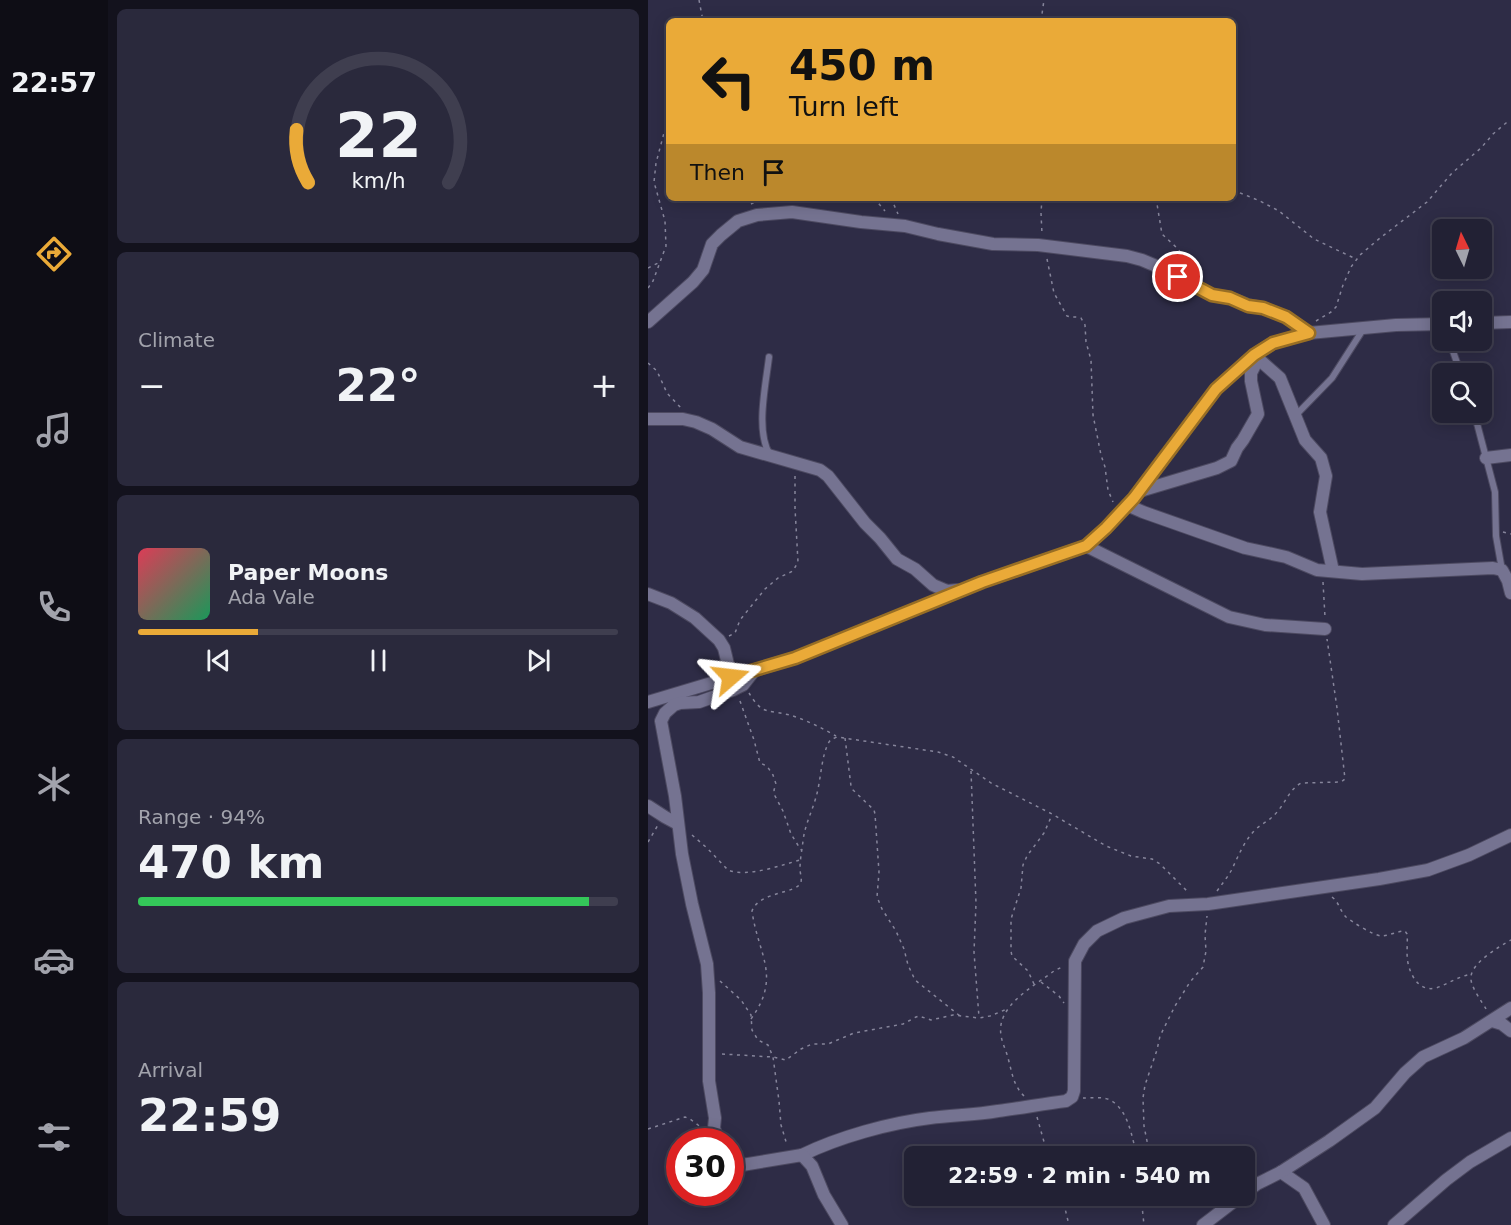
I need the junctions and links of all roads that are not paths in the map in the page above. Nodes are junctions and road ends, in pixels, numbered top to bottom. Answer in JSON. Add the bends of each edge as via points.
{"nodes":[{"id":1,"x":648,"y":322,"type":"edge"},
{"id":2,"x":1511,"y":322,"type":"edge"},
{"id":3,"x":1492,"y":323,"type":"edge"},
{"id":4,"x":1432,"y":325,"type":"edge"},
{"id":5,"x":1365,"y":328,"type":"junction"},
{"id":6,"x":1306,"y":331,"type":"junction"},
{"id":7,"x":769,"y":357,"type":"dead end"},
{"id":8,"x":1256,"y":357,"type":"junction"},
{"id":9,"x":1295,"y":417,"type":"junction"},
{"id":10,"x":648,"y":419,"type":"edge"},
{"id":11,"x":1477,"y":423,"type":"edge"},
{"id":12,"x":771,"y":455,"type":"junction"},
{"id":13,"x":1511,"y":455,"type":"edge"},
{"id":14,"x":1486,"y":458,"type":"junction"},
{"id":15,"x":1140,"y":491,"type":"junction"},
{"id":16,"x":1127,"y":505,"type":"junction"},
{"id":17,"x":1086,"y":546,"type":"junction"},
{"id":18,"x":1502,"y":570,"type":"junction"},
{"id":19,"x":1328,"y":571,"type":"junction"},
{"id":20,"x":964,"y":590,"type":"junction"},
{"id":21,"x":1511,"y":593,"type":"edge"},
{"id":22,"x":648,"y":594,"type":"edge"},
{"id":23,"x":1325,"y":629,"type":"road end"},
{"id":24,"x":736,"y":684,"type":"junction"},
{"id":25,"x":648,"y":702,"type":"edge"},
{"id":26,"x":648,"y":806,"type":"edge"},
{"id":27,"x":678,"y":824,"type":"junction"},
{"id":28,"x":1511,"y":835,"type":"edge"},
{"id":29,"x":1511,"y":1008,"type":"edge"},
{"id":30,"x":1492,"y":1021,"type":"junction"},
{"id":31,"x":1511,"y":1031,"type":"edge"},
{"id":32,"x":714,"y":1128,"type":"edge"},
{"id":33,"x":1511,"y":1138,"type":"edge"},
{"id":34,"x":797,"y":1156,"type":"junction"},
{"id":35,"x":744,"y":1165,"type":"edge"},
{"id":36,"x":1281,"y":1172,"type":"junction"},
{"id":37,"x":1255,"y":1186,"type":"edge"},
{"id":38,"x":1228,"y":1206,"type":"edge"},
{"id":39,"x":842,"y":1225,"type":"edge"},
{"id":40,"x":1203,"y":1225,"type":"edge"},
{"id":41,"x":1324,"y":1225,"type":"edge"},
{"id":42,"x":1394,"y":1225,"type":"edge"}],
"edges":[{"from":1,"to":6,"type":"street","via":[[704,270],[712,244],[720,234],[738,221],[792,212],[901,226],[993,244],[1127,256],[1161,268],[1212,295],[1286,317]]},
{"from":2,"to":3,"type":"street"},
{"from":4,"to":5,"type":"street"},
{"from":5,"to":6,"type":"street"},
{"from":5,"to":9,"type":"lane","via":[[1332,378]]},
{"from":6,"to":8,"type":"street","via":[[1273,343]]},
{"from":7,"to":12,"type":"lane","via":[[763,434]]},
{"from":8,"to":9,"type":"street","via":[[1280,378]]},
{"from":8,"to":15,"type":"street","via":[[1216,389]]},
{"from":8,"to":15,"type":"street","via":[[1251,381],[1258,414],[1231,461]]},
{"from":9,"to":19,"type":"street","via":[[1305,440],[1321,458],[1326,476],[1320,512]]},
{"from":10,"to":12,"type":"street","via":[[683,418],[712,429],[740,447]]},
{"from":11,"to":14,"type":"lane"},
{"from":12,"to":20,"type":"street","via":[[820,470],[897,559],[933,585],[947,591]]},
{"from":13,"to":14,"type":"street"},
{"from":14,"to":18,"type":"lane","via":[[1495,492]]},
{"from":15,"to":16,"type":"street"},
{"from":16,"to":17,"type":"street"},
{"from":16,"to":19,"type":"street","via":[[1245,548]]},
{"from":17,"to":20,"type":"street"},
{"from":17,"to":23,"type":"street","via":[[1229,617],[1265,625]]},
{"from":18,"to":19,"type":"street","via":[[1362,574]]},
{"from":18,"to":21,"type":"street"},
{"from":20,"to":24,"type":"street","via":[[756,670]]},
{"from":22,"to":24,"type":"street","via":[[695,618],[719,640]]},
{"from":24,"to":25,"type":"street"},
{"from":24,"to":27,"type":"street","via":[[699,702],[680,702],[665,712],[661,721]]},
{"from":26,"to":27,"type":"street"},
{"from":27,"to":32,"type":"street","via":[[708,971],[709,1081]]},
{"from":28,"to":34,"type":"street","via":[[1428,870],[1169,906],[1124,918],[1097,931],[1075,961],[1072,1097],[892,1126]]},
{"from":29,"to":30,"type":"street"},
{"from":30,"to":31,"type":"street"},
{"from":30,"to":36,"type":"street","via":[[1423,1057],[1375,1108]]},
{"from":33,"to":42,"type":"street","via":[[1446,1179]]},
{"from":34,"to":35,"type":"street"},
{"from":34,"to":39,"type":"street","via":[[812,1166]]},
{"from":36,"to":37,"type":"street"},
{"from":36,"to":41,"type":"street","via":[[1304,1188]]},
{"from":38,"to":40,"type":"street"}]}
